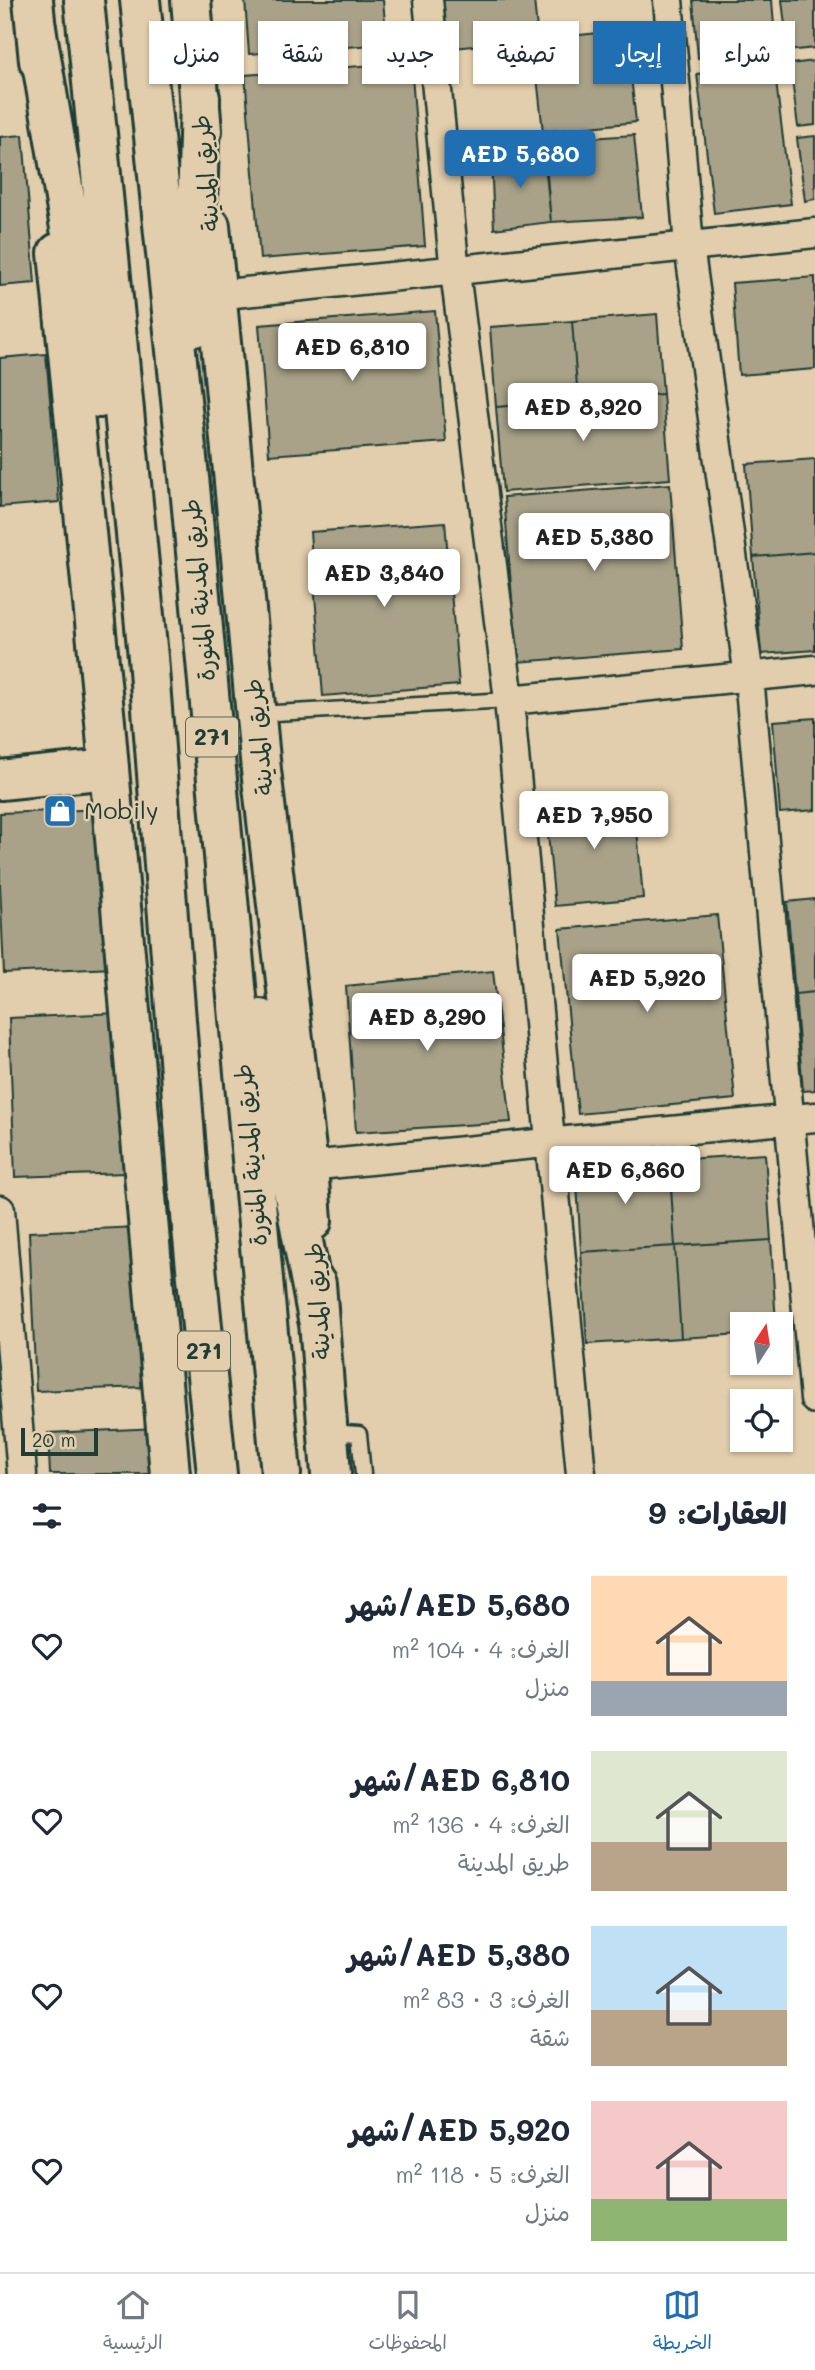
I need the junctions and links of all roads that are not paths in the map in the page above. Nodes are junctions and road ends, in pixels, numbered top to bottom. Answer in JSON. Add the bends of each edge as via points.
{"nodes":[{"id":1,"x":83,"y":0,"type":"edge"},
{"id":2,"x":140,"y":0,"type":"edge"},
{"id":3,"x":191,"y":0,"type":"edge"},
{"id":4,"x":428,"y":0,"type":"edge"},
{"id":5,"x":668,"y":0,"type":"edge"},
{"id":6,"x":35,"y":14,"type":"edge"},
{"id":7,"x":200,"y":98,"type":"junction"},
{"id":8,"x":815,"y":233,"type":"edge"},
{"id":9,"x":689,"y":246,"type":"junction"},
{"id":10,"x":455,"y":272,"type":"junction"},
{"id":11,"x":216,"y":295,"type":"junction"},
{"id":12,"x":190,"y":487,"type":"junction"},
{"id":13,"x":148,"y":657,"type":"junction"},
{"id":14,"x":815,"y":670,"type":"edge"},
{"id":15,"x":749,"y":677,"type":"junction"},
{"id":16,"x":509,"y":701,"type":"junction"},
{"id":17,"x":256,"y":714,"type":"junction"},
{"id":18,"x":109,"y":769,"type":"junction"},
{"id":19,"x":0,"y":780,"type":"edge"},
{"id":20,"x":218,"y":797,"type":"junction"},
{"id":21,"x":802,"y":1119,"type":"edge"},
{"id":22,"x":551,"y":1144,"type":"junction"},
{"id":23,"x":309,"y":1166,"type":"junction"},
{"id":24,"x":0,"y":1210,"type":"edge"},
{"id":25,"x":192,"y":1228,"type":"junction"},
{"id":26,"x":318,"y":1319,"type":"junction"},
{"id":27,"x":812,"y":1324,"type":"edge"},
{"id":28,"x":815,"y":1399,"type":"edge"},
{"id":29,"x":327,"y":1432,"type":"junction"},
{"id":30,"x":22,"y":1474,"type":"edge"},
{"id":31,"x":170,"y":1474,"type":"edge"},
{"id":32,"x":201,"y":1474,"type":"edge"},
{"id":33,"x":216,"y":1474,"type":"edge"},
{"id":34,"x":281,"y":1474,"type":"edge"},
{"id":35,"x":331,"y":1474,"type":"edge"},
{"id":36,"x":363,"y":1474,"type":"edge"},
{"id":37,"x":581,"y":1474,"type":"edge"}],
"edges":[{"from":1,"to":13,"type":"main road","number":"271"},
{"from":2,"to":12,"type":"main road","name":"طريق المدينة المنورة","number":"271"},
{"from":3,"to":7,"type":"main road","name":"طريق المدينة"},
{"from":4,"to":10,"type":"street"},
{"from":5,"to":9,"type":"street"},
{"from":6,"to":13,"type":"main road"},
{"from":6,"to":18,"type":"main road"},
{"from":7,"to":11,"type":"main road","name":"طريق المدينة"},
{"from":7,"to":12,"type":"main road"},
{"from":8,"to":9,"type":"street"},
{"from":9,"to":10,"type":"street"},
{"from":9,"to":15,"type":"street"},
{"from":10,"to":11,"type":"street"},
{"from":10,"to":16,"type":"street"},
{"from":11,"to":17,"type":"main road","name":"طريق المدينة"},
{"from":12,"to":20,"type":"main road","name":"طريق المدينة المنورة","number":"271"},
{"from":13,"to":25,"type":"main road","number":"271"},
{"from":14,"to":15,"type":"street"},
{"from":15,"to":16,"type":"street"},
{"from":15,"to":21,"type":"street"},
{"from":16,"to":17,"type":"lane"},
{"from":16,"to":22,"type":"street"},
{"from":17,"to":23,"type":"main road","name":"طريق المدينة"},
{"from":18,"to":19,"type":"main road"},
{"from":18,"to":31,"type":"main road"},
{"from":20,"to":26,"type":"main road"},
{"from":20,"to":34,"type":"main road","name":"طريق المدينة المنورة","number":"271"},
{"from":21,"to":22,"type":"street"},
{"from":21,"to":27,"type":"street"},
{"from":22,"to":23,"type":"street"},
{"from":22,"to":37,"type":"street"},
{"from":23,"to":26,"type":"main road","name":"طريق المدينة"},
{"from":24,"to":30,"type":"street"},
{"from":25,"to":32,"type":"main road"},
{"from":25,"to":33,"type":"main road","number":"271"},
{"from":26,"to":29,"type":"main road","name":"طريق المدينة"},
{"from":27,"to":28,"type":"street"},
{"from":29,"to":35,"type":"main road","name":"طريق المدينة"},
{"from":29,"to":36,"type":"lane","via":[[359,1434]]}]}
